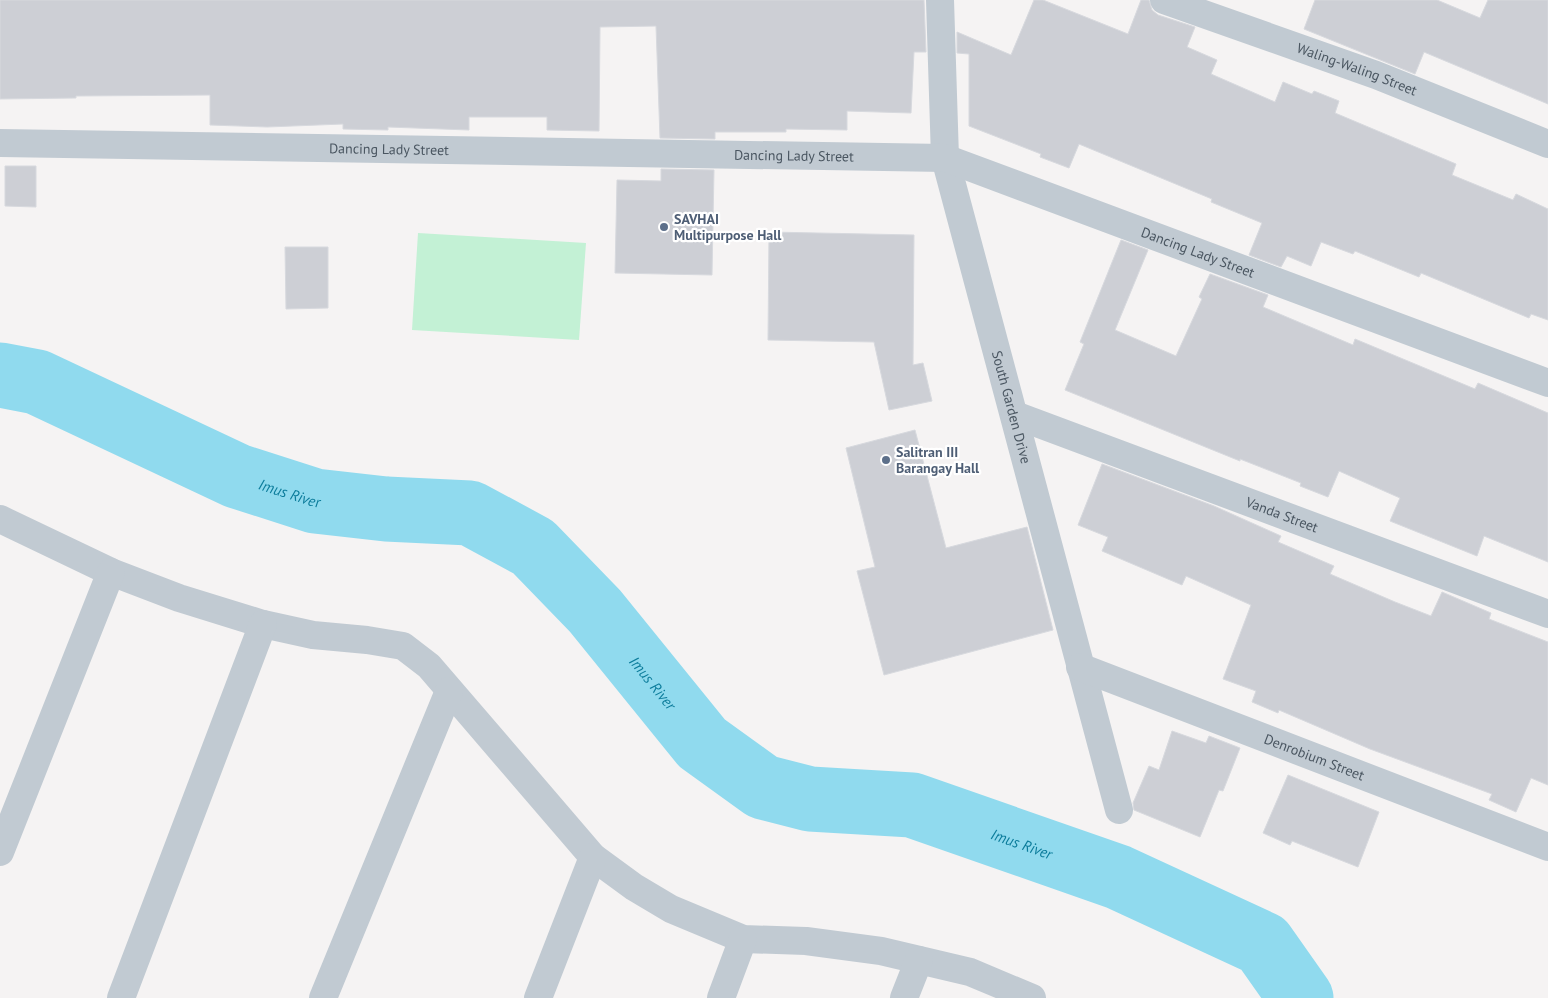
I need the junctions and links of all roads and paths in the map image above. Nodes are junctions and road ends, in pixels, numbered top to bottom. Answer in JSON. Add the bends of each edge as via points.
{"nodes":[{"id":1,"x":940,"y":0,"type":"edge"},
{"id":2,"x":1164,"y":0,"type":"edge"},
{"id":3,"x":0,"y":143,"type":"edge"},
{"id":4,"x":1548,"y":144,"type":"edge"},
{"id":5,"x":945,"y":158,"type":"junction"},
{"id":6,"x":1548,"y":383,"type":"edge"},
{"id":7,"x":1015,"y":415,"type":"junction"},
{"id":8,"x":0,"y":519,"type":"edge"},
{"id":9,"x":111,"y":572,"type":"junction"},
{"id":10,"x":1548,"y":614,"type":"edge"},
{"id":11,"x":263,"y":624,"type":"junction"},
{"id":12,"x":1080,"y":667,"type":"junction"},
{"id":13,"x":449,"y":691,"type":"junction"},
{"id":14,"x":1120,"y":810,"type":"dead end"},
{"id":15,"x":1548,"y":847,"type":"edge"},
{"id":16,"x":0,"y":852,"type":"edge"},
{"id":17,"x":592,"y":857,"type":"junction"},
{"id":18,"x":743,"y":939,"type":"junction"},
{"id":19,"x":919,"y":960,"type":"junction"},
{"id":20,"x":121,"y":998,"type":"edge"},
{"id":21,"x":323,"y":998,"type":"edge"},
{"id":22,"x":538,"y":998,"type":"edge"},
{"id":23,"x":721,"y":998,"type":"edge"},
{"id":24,"x":904,"y":998,"type":"edge"},
{"id":25,"x":1032,"y":998,"type":"edge"}],
"edges":[{"from":1,"to":5,"type":"street","name":"South Garden Drive"},
{"from":2,"to":4,"type":"street","name":"Waling-Waling Street","via":[[1376,75]]},
{"from":3,"to":5,"type":"street","name":"Dancing Lady Street"},
{"from":5,"to":6,"type":"street","name":"Dancing Lady Street"},
{"from":5,"to":7,"type":"street","name":"South Garden Drive"},
{"from":7,"to":10,"type":"street","name":"Vanda Street"},
{"from":7,"to":12,"type":"street","name":"South Garden Drive"},
{"from":8,"to":9,"type":"street"},
{"from":9,"to":11,"type":"street","via":[[179,598]]},
{"from":9,"to":16,"type":"street"},
{"from":11,"to":13,"type":"street","via":[[313,635],[402,646],[429,666]]},
{"from":11,"to":20,"type":"street"},
{"from":12,"to":14,"type":"street","name":"South Garden Drive"},
{"from":12,"to":15,"type":"street","name":"Denrobium Street"},
{"from":13,"to":17,"type":"street"},
{"from":13,"to":21,"type":"street"},
{"from":17,"to":18,"type":"street","via":[[634,888],[671,909]]},
{"from":17,"to":22,"type":"street"},
{"from":18,"to":19,"type":"street","via":[[816,942]]},
{"from":18,"to":23,"type":"street"},
{"from":19,"to":24,"type":"street"},
{"from":19,"to":25,"type":"street","via":[[970,972]]}]}
